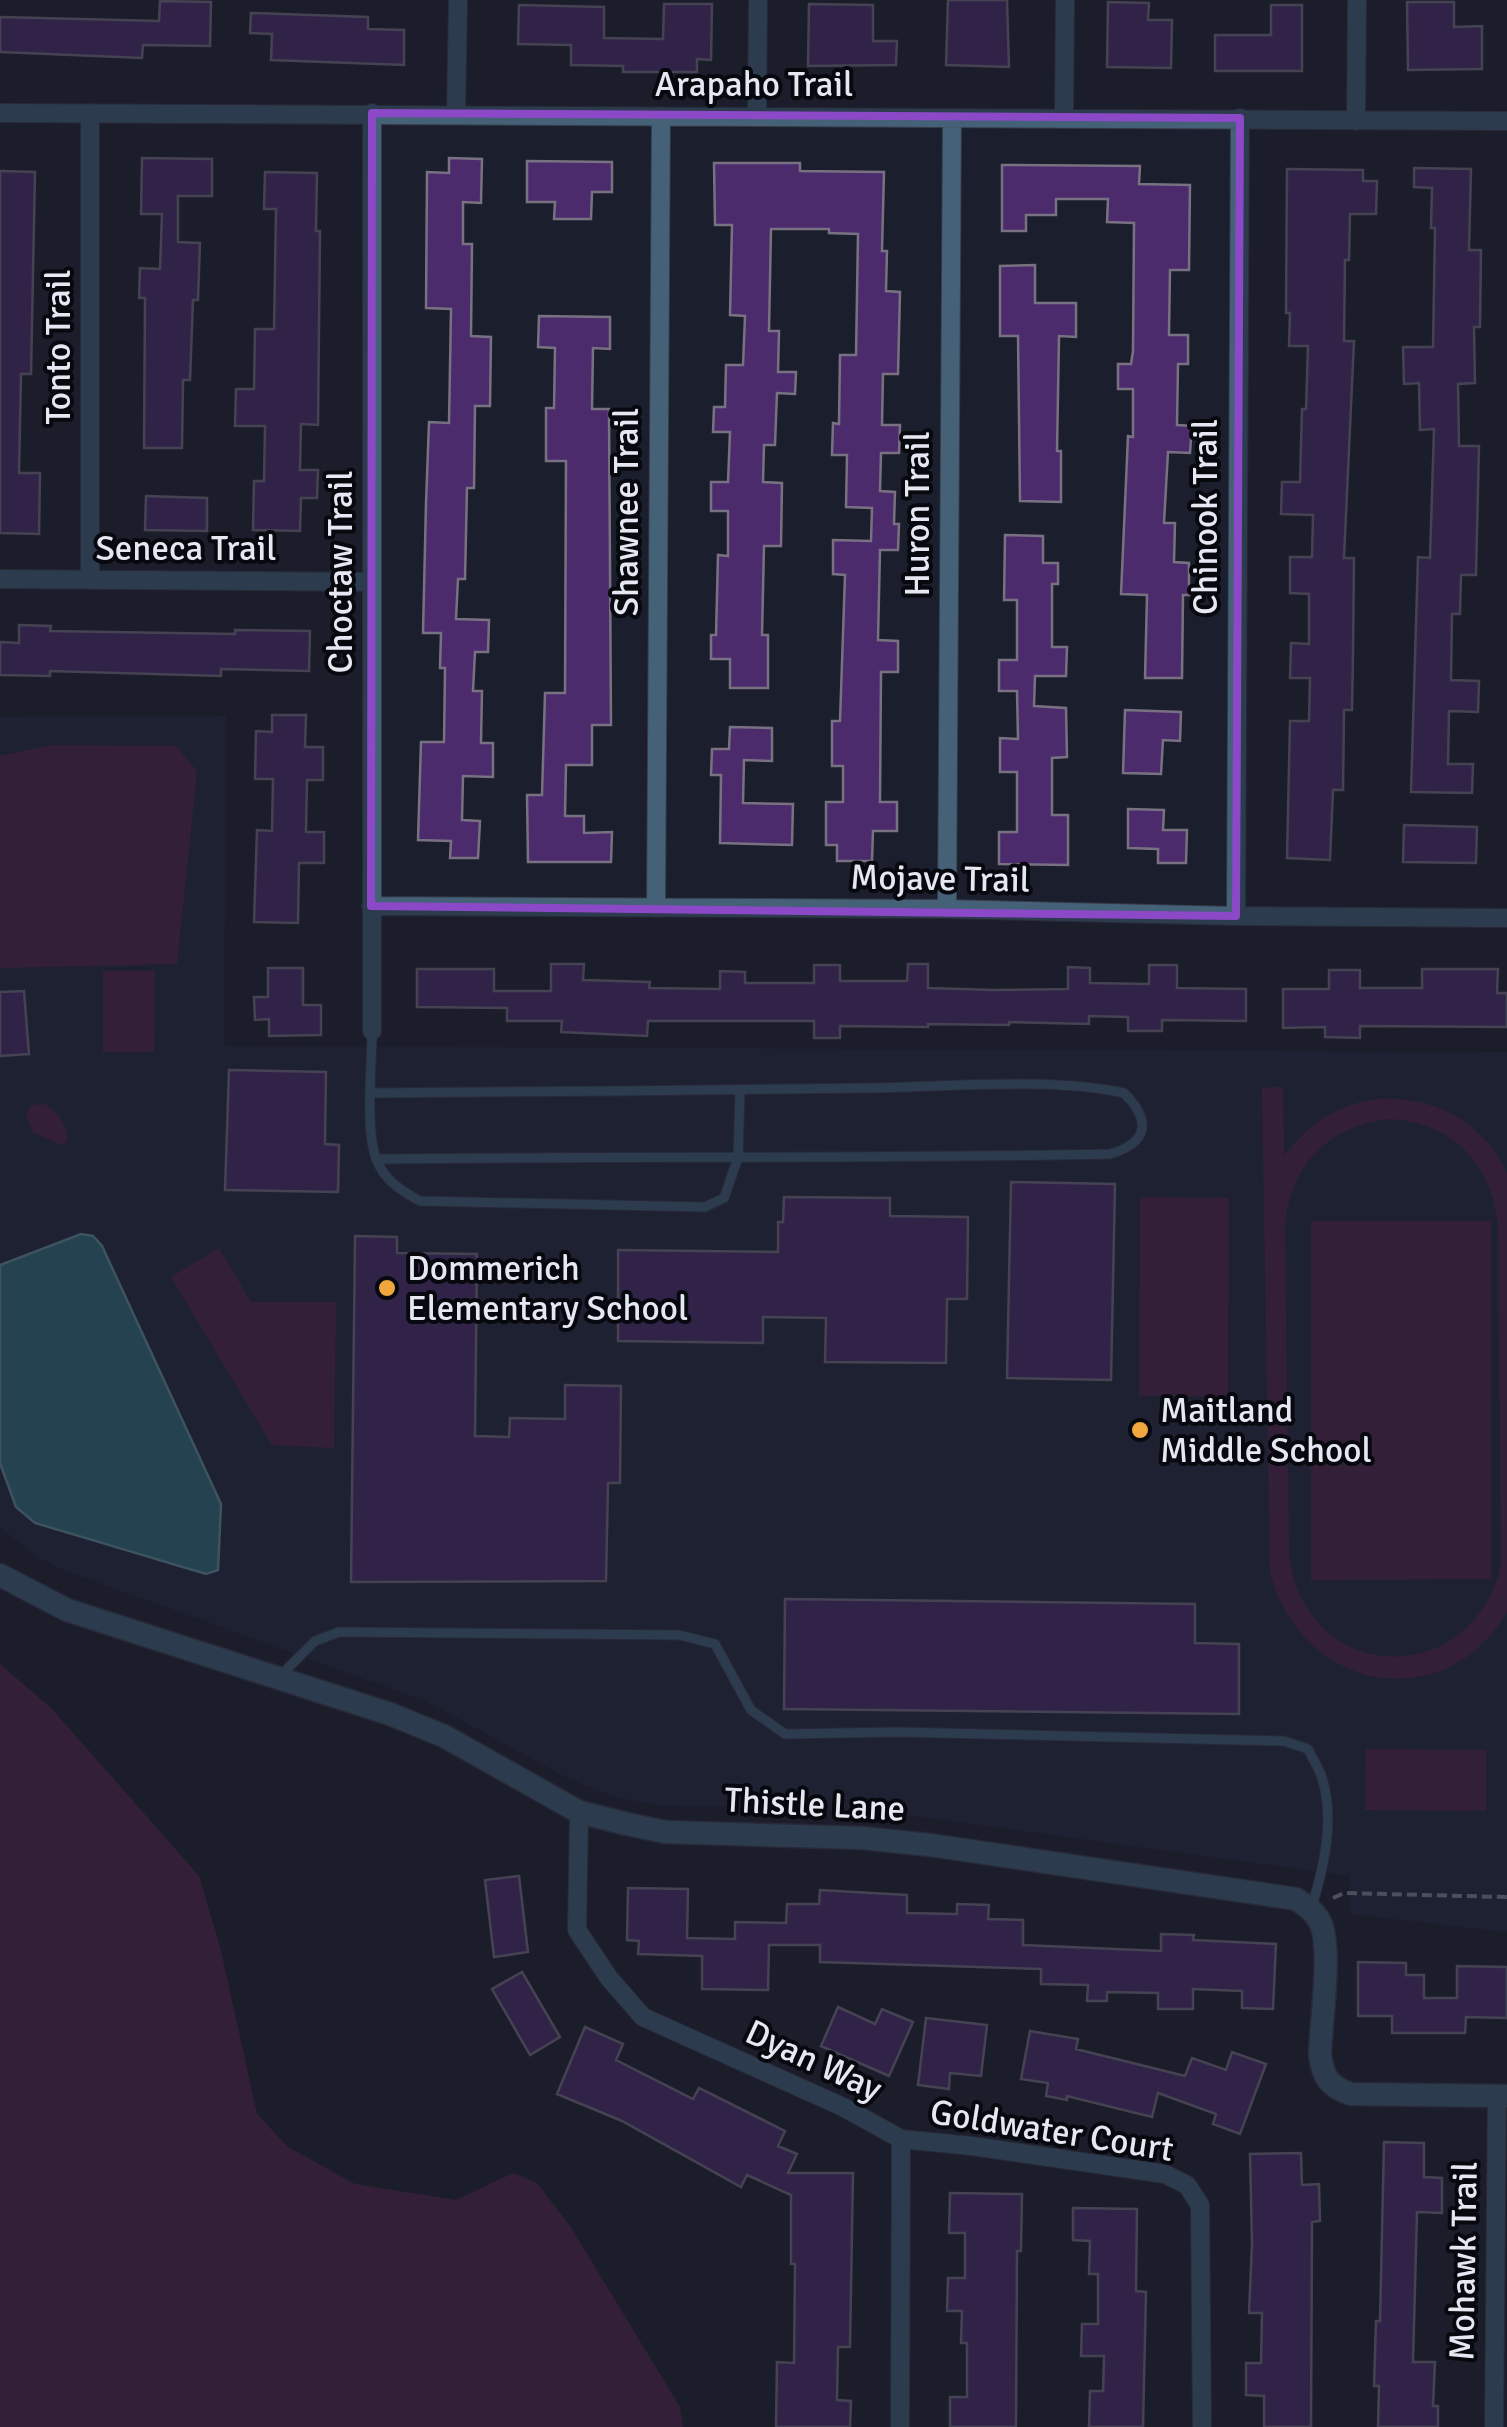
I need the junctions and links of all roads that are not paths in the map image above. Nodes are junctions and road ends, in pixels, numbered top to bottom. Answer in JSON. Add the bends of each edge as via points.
{"nodes":[{"id":1,"x":458,"y":0,"type":"edge"},
{"id":2,"x":758,"y":0,"type":"edge"},
{"id":3,"x":1065,"y":0,"type":"edge"},
{"id":4,"x":1357,"y":0,"type":"edge"},
{"id":5,"x":0,"y":112,"type":"edge"},
{"id":6,"x":372,"y":112,"type":"junction"},
{"id":7,"x":90,"y":113,"type":"junction"},
{"id":8,"x":456,"y":114,"type":"junction"},
{"id":9,"x":661,"y":116,"type":"junction"},
{"id":10,"x":757,"y":116,"type":"junction"},
{"id":11,"x":952,"y":118,"type":"junction"},
{"id":12,"x":1240,"y":118,"type":"junction"},
{"id":13,"x":1064,"y":119,"type":"junction"},
{"id":14,"x":1356,"y":121,"type":"junction"},
{"id":15,"x":1507,"y":121,"type":"edge"},
{"id":16,"x":0,"y":579,"type":"edge"},
{"id":17,"x":90,"y":580,"type":"junction"},
{"id":18,"x":372,"y":582,"type":"junction"},
{"id":19,"x":372,"y":906,"type":"junction"},
{"id":20,"x":656,"y":908,"type":"junction"},
{"id":21,"x":946,"y":910,"type":"junction"},
{"id":22,"x":1236,"y":916,"type":"junction"},
{"id":23,"x":1507,"y":918,"type":"edge"},
{"id":24,"x":372,"y":1030,"type":"joint"},
{"id":25,"x":740,"y":1091,"type":"junction"},
{"id":26,"x":372,"y":1093,"type":"junction"},
{"id":27,"x":738,"y":1158,"type":"junction"},
{"id":28,"x":376,"y":1159,"type":"junction"},
{"id":29,"x":0,"y":1575,"type":"edge"},
{"id":30,"x":279,"y":1678,"type":"junction"},
{"id":31,"x":579,"y":1812,"type":"junction"},
{"id":32,"x":1311,"y":1908,"type":"junction"},
{"id":33,"x":1502,"y":2096,"type":"edge"},
{"id":34,"x":901,"y":2139,"type":"junction"},
{"id":35,"x":900,"y":2427,"type":"edge"},
{"id":36,"x":1202,"y":2427,"type":"edge"},
{"id":37,"x":1494,"y":2427,"type":"edge"}],
"edges":[{"from":1,"to":8,"type":"street"},
{"from":2,"to":10,"type":"street"},
{"from":3,"to":13,"type":"street"},
{"from":4,"to":14,"type":"street"},
{"from":5,"to":7,"type":"street","name":"Arapaho Trail"},
{"from":6,"to":7,"type":"street","name":"Arapaho Trail"},
{"from":6,"to":8,"type":"street","name":"Arapaho Trail"},
{"from":6,"to":18,"type":"street","name":"Choctaw Trail"},
{"from":7,"to":17,"type":"street","name":"Tonto Trail"},
{"from":8,"to":9,"type":"street","name":"Arapaho Trail"},
{"from":9,"to":10,"type":"street","name":"Arapaho Trail"},
{"from":9,"to":20,"type":"street","name":"Shawnee Trail"},
{"from":10,"to":11,"type":"street","name":"Arapaho Trail"},
{"from":11,"to":13,"type":"street","name":"Arapaho Trail"},
{"from":11,"to":21,"type":"street","name":"Huron Trail"},
{"from":12,"to":13,"type":"street","name":"Arapaho Trail"},
{"from":12,"to":14,"type":"street","name":"Arapaho Trail"},
{"from":12,"to":22,"type":"street","name":"Chinook Trail"},
{"from":14,"to":15,"type":"street","name":"Arapaho Trail"},
{"from":16,"to":17,"type":"street","name":"Seneca Trail"},
{"from":17,"to":18,"type":"street","name":"Seneca Trail"},
{"from":18,"to":19,"type":"street","name":"Choctaw Trail"},
{"from":19,"to":20,"type":"street","name":"Mojave Trail"},
{"from":19,"to":24,"type":"street","name":"Choctaw Trail"},
{"from":20,"to":21,"type":"street","name":"Mojave Trail"},
{"from":21,"to":22,"type":"street","name":"Mojave Trail"},
{"from":22,"to":23,"type":"street","name":"Mojave Trail"},
{"from":24,"to":26,"type":"lane"},
{"from":25,"to":26,"type":"lane"},
{"from":25,"to":27,"type":"lane"},
{"from":25,"to":27,"type":"lane","via":[[1106,1089],[1134,1102],[1144,1130],[1128,1149],[1110,1154]]},
{"from":26,"to":28,"type":"lane"},
{"from":27,"to":28,"type":"lane"},
{"from":27,"to":28,"type":"lane","via":[[724,1198],[705,1207],[420,1201],[396,1188]]},
{"from":29,"to":30,"type":"street","name":"Thistle Lane","via":[[67,1610]]},
{"from":30,"to":31,"type":"street","name":"Thistle Lane","via":[[444,1736]]},
{"from":30,"to":32,"type":"lane","via":[[315,1640],[338,1632],[679,1635],[715,1644],[750,1710],[785,1734],[1284,1740],[1308,1749],[1322,1777],[1324,1866]]},
{"from":31,"to":32,"type":"street","name":"Thistle Lane","via":[[665,1832],[930,1845],[1276,1894]]},
{"from":31,"to":34,"type":"street","name":"Dyan Way","via":[[577,1930],[644,2017]]},
{"from":32,"to":33,"type":"street","via":[[1324,1938],[1320,2054],[1329,2083],[1351,2094]]},
{"from":33,"to":37,"type":"street","name":"Mohawk Trail"},
{"from":34,"to":35,"type":"street","name":"Dyan Way"},
{"from":34,"to":36,"type":"street","name":"Goldwater Court","via":[[1165,2174],[1187,2185],[1200,2205]]}]}
